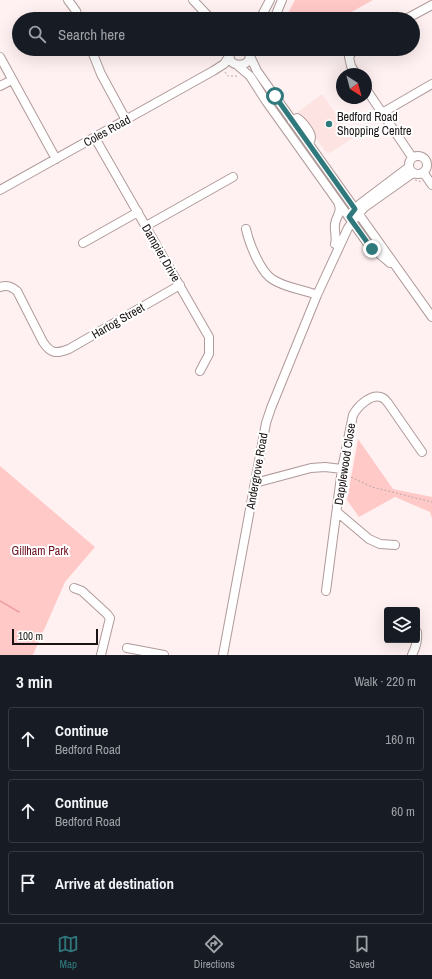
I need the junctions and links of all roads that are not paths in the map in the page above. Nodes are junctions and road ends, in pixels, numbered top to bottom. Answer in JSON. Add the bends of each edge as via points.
{"nodes":[{"id":1,"x":68,"y":0,"type":"edge"},
{"id":2,"x":192,"y":0,"type":"edge"},
{"id":3,"x":270,"y":0,"type":"edge"},
{"id":4,"x":282,"y":0,"type":"edge"},
{"id":5,"x":432,"y":4,"type":"edge"},
{"id":6,"x":76,"y":12,"type":"edge"},
{"id":7,"x":204,"y":12,"type":"edge"},
{"id":8,"x":264,"y":12,"type":"edge"},
{"id":9,"x":277,"y":12,"type":"edge"},
{"id":10,"x":418,"y":12,"type":"edge"},
{"id":11,"x":0,"y":56,"type":"edge"},
{"id":12,"x":95,"y":56,"type":"edge"},
{"id":13,"x":228,"y":56,"type":"edge"},
{"id":14,"x":230,"y":56,"type":"edge"},
{"id":15,"x":249,"y":56,"type":"edge"},
{"id":16,"x":251,"y":56,"type":"edge"},
{"id":17,"x":349,"y":56,"type":"edge"},
{"id":18,"x":236,"y":65,"type":"junction"},
{"id":19,"x":352,"y":68,"type":"edge"},
{"id":20,"x":213,"y":72,"type":"junction"},
{"id":21,"x":12,"y":80,"type":"junction"},
{"id":22,"x":432,"y":84,"type":"edge"},
{"id":23,"x":0,"y":86,"type":"edge"},
{"id":24,"x":372,"y":98,"type":"edge"},
{"id":25,"x":382,"y":113,"type":"junction"},
{"id":26,"x":126,"y":120,"type":"junction"},
{"id":27,"x":95,"y":138,"type":"junction"},
{"id":28,"x":412,"y":157,"type":"junction"},
{"id":29,"x":56,"y":158,"type":"junction"},
{"id":30,"x":429,"y":160,"type":"edge"},
{"id":31,"x":423,"y":172,"type":"junction"},
{"id":32,"x":410,"y":173,"type":"junction"},
{"id":33,"x":233,"y":177,"type":"dead end"},
{"id":34,"x":432,"y":185,"type":"edge"},
{"id":35,"x":0,"y":190,"type":"edge"},
{"id":36,"x":339,"y":204,"type":"junction"},
{"id":37,"x":138,"y":212,"type":"junction"},
{"id":38,"x":356,"y":212,"type":"junction"},
{"id":39,"x":350,"y":220,"type":"junction"},
{"id":40,"x":146,"y":226,"type":"junction"},
{"id":41,"x":246,"y":229,"type":"dead end"},
{"id":42,"x":83,"y":243,"type":"dead end"},
{"id":43,"x":335,"y":244,"type":"junction"},
{"id":44,"x":402,"y":275,"type":"junction"},
{"id":45,"x":180,"y":285,"type":"junction"},
{"id":46,"x":3,"y":286,"type":"edge"},
{"id":47,"x":316,"y":297,"type":"junction"},
{"id":48,"x":432,"y":317,"type":"edge"},
{"id":49,"x":200,"y":371,"type":"dead end"},
{"id":50,"x":422,"y":452,"type":"dead end"},
{"id":51,"x":342,"y":469,"type":"junction"},
{"id":52,"x":255,"y":483,"type":"junction"},
{"id":53,"x":337,"y":512,"type":"junction"},
{"id":54,"x":395,"y":545,"type":"dead end"},
{"id":55,"x":74,"y":588,"type":"dead end"},
{"id":56,"x":326,"y":591,"type":"dead end"},
{"id":57,"x":417,"y":643,"type":"edge"},
{"id":58,"x":127,"y":648,"type":"dead end"},
{"id":59,"x":102,"y":655,"type":"edge"},
{"id":60,"x":164,"y":655,"type":"edge"},
{"id":61,"x":223,"y":655,"type":"edge"},
{"id":62,"x":412,"y":655,"type":"edge"}],
"edges":[{"from":1,"to":6,"type":"street"},
{"from":2,"to":7,"type":"street"},
{"from":3,"to":8,"type":"street"},
{"from":4,"to":9,"type":"street"},
{"from":5,"to":10,"type":"street"},
{"from":11,"to":21,"type":"street"},
{"from":12,"to":26,"type":"street","via":[[101,74]]},
{"from":13,"to":20,"type":"street","name":"Coles Road","via":[[224,64]]},
{"from":14,"to":18,"type":"street","via":[[231,61]]},
{"from":15,"to":18,"type":"street","via":[[246,63]]},
{"from":16,"to":38,"type":"street","via":[[257,71]]},
{"from":17,"to":19,"type":"street"},
{"from":18,"to":20,"type":"street","name":"Coles Road"},
{"from":18,"to":36,"type":"street","via":[[252,78]]},
{"from":20,"to":26,"type":"street","name":"Coles Road"},
{"from":21,"to":23,"type":"street"},
{"from":21,"to":29,"type":"street"},
{"from":22,"to":25,"type":"street"},
{"from":24,"to":25,"type":"street"},
{"from":25,"to":28,"type":"street"},
{"from":26,"to":27,"type":"street","name":"Coles Road"},
{"from":27,"to":29,"type":"street","name":"Coles Road"},
{"from":27,"to":37,"type":"street","name":"Dampier Drive"},
{"from":28,"to":30,"type":"street","via":[[421,156]]},
{"from":28,"to":32,"type":"street","via":[[408,163]]},
{"from":29,"to":35,"type":"street","name":"Coles Road"},
{"from":30,"to":31,"type":"street"},
{"from":31,"to":32,"type":"street"},
{"from":31,"to":34,"type":"street"},
{"from":32,"to":38,"type":"street","name":"Andergrove Road"},
{"from":33,"to":40,"type":"street"},
{"from":36,"to":39,"type":"street"},
{"from":36,"to":43,"type":"street"},
{"from":37,"to":40,"type":"street","name":"Dampier Drive"},
{"from":37,"to":42,"type":"street"},
{"from":38,"to":39,"type":"street","name":"Andergrove Road"},
{"from":38,"to":44,"type":"street"},
{"from":39,"to":43,"type":"street","name":"Andergrove Road","via":[[342,228]]},
{"from":39,"to":44,"type":"street","via":[[372,249]]},
{"from":39,"to":47,"type":"street","name":"Andergrove Road"},
{"from":40,"to":45,"type":"street","name":"Dampier Drive"},
{"from":41,"to":47,"type":"street","via":[[250,245],[267,275]]},
{"from":43,"to":47,"type":"street","name":"Andergrove Road"},
{"from":44,"to":48,"type":"street"},
{"from":45,"to":46,"type":"street","name":"Hartog Street","via":[[69,349],[54,352],[43,342],[17,291],[12,287]]},
{"from":45,"to":49,"type":"street","name":"Dampier Drive","via":[[209,338],[209,354]]},
{"from":47,"to":52,"type":"street","name":"Andergrove Road","via":[[266,423]]},
{"from":50,"to":51,"type":"street","name":"Dapplewood Close","via":[[388,403],[382,398],[375,397],[356,408]]},
{"from":51,"to":52,"type":"street","via":[[311,468]]},
{"from":51,"to":53,"type":"street","name":"Dapplewood Close"},
{"from":52,"to":61,"type":"street","name":"Andergrove Road"},
{"from":53,"to":54,"type":"street","via":[[369,539],[380,544]]},
{"from":53,"to":56,"type":"street","name":"Dapplewood Close"},
{"from":55,"to":59,"type":"street","via":[[82,592],[110,618]]},
{"from":57,"to":62,"type":"street"},
{"from":58,"to":60,"type":"street"}]}
